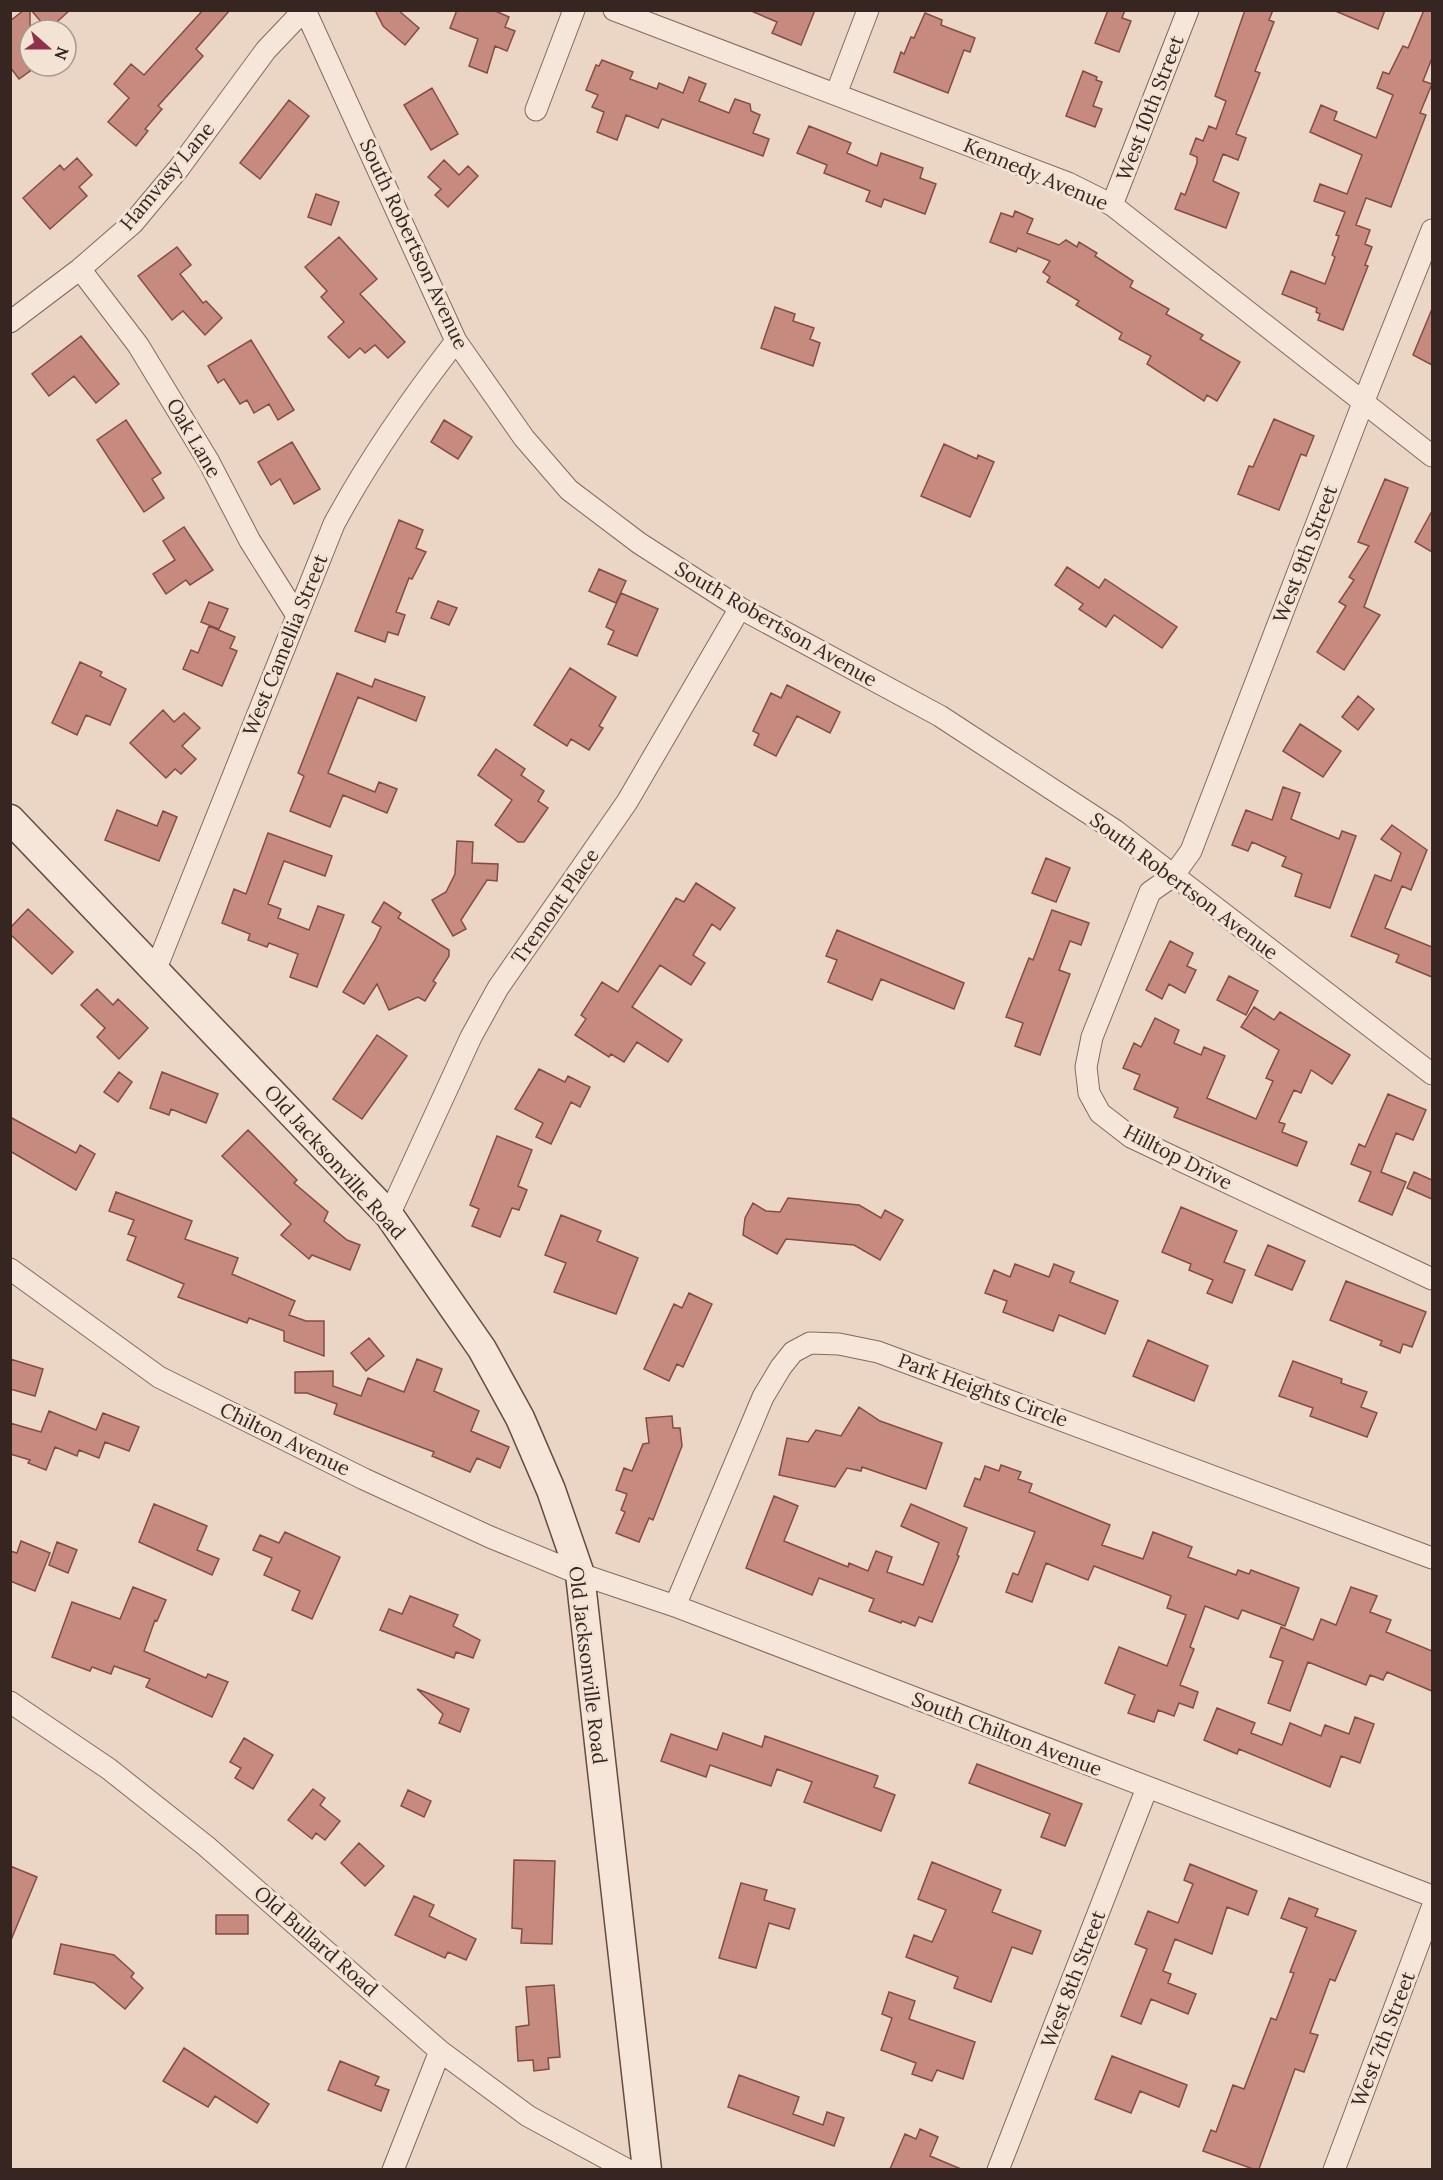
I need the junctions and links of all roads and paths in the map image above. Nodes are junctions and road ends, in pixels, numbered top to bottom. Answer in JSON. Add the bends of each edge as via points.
{"nodes":[{"id":1,"x":305,"y":10,"type":"edge"},
{"id":2,"x":574,"y":10,"type":"edge"},
{"id":3,"x":614,"y":10,"type":"edge"},
{"id":4,"x":868,"y":10,"type":"edge"},
{"id":5,"x":1188,"y":10,"type":"edge"},
{"id":6,"x":836,"y":94,"type":"junction"},
{"id":7,"x":536,"y":110,"type":"dead end"},
{"id":8,"x":1112,"y":205,"type":"junction"},
{"id":9,"x":1432,"y":230,"type":"edge"},
{"id":10,"x":80,"y":269,"type":"junction"},
{"id":11,"x":10,"y":322,"type":"edge"},
{"id":12,"x":456,"y":341,"type":"junction"},
{"id":13,"x":1363,"y":403,"type":"junction"},
{"id":14,"x":1432,"y":456,"type":"edge"},
{"id":15,"x":740,"y":608,"type":"junction"},
{"id":16,"x":296,"y":614,"type":"junction"},
{"id":17,"x":10,"y":819,"type":"edge"},
{"id":18,"x":1173,"y":876,"type":"junction"},
{"id":19,"x":155,"y":971,"type":"junction"},
{"id":20,"x":1431,"y":1068,"type":"edge"},
{"id":21,"x":389,"y":1215,"type":"junction"},
{"id":22,"x":10,"y":1269,"type":"edge"},
{"id":23,"x":1432,"y":1279,"type":"edge"},
{"id":24,"x":1432,"y":1558,"type":"edge"},
{"id":25,"x":580,"y":1574,"type":"junction"},
{"id":26,"x":675,"y":1606,"type":"junction"},
{"id":27,"x":10,"y":1702,"type":"edge"},
{"id":28,"x":1147,"y":1788,"type":"junction"},
{"id":29,"x":1432,"y":1896,"type":"edge"},
{"id":30,"x":1432,"y":1908,"type":"edge"},
{"id":31,"x":440,"y":2051,"type":"junction"},
{"id":32,"x":393,"y":2169,"type":"edge"},
{"id":33,"x":628,"y":2169,"type":"edge"},
{"id":34,"x":647,"y":2169,"type":"edge"},
{"id":35,"x":998,"y":2169,"type":"edge"},
{"id":36,"x":1334,"y":2169,"type":"edge"}],
"edges":[{"from":1,"to":10,"type":"street","name":"Hamvasy Lane","via":[[266,50],[179,168],[132,223]]},
{"from":1,"to":12,"type":"street","name":"South Robertson Avenue"},
{"from":2,"to":7,"type":"street"},
{"from":3,"to":6,"type":"street","name":"Kennedy Avenue"},
{"from":4,"to":6,"type":"street"},
{"from":5,"to":8,"type":"street","name":"West 10th Street"},
{"from":6,"to":8,"type":"street","name":"Kennedy Avenue","via":[[1068,183]]},
{"from":8,"to":13,"type":"street","name":"Kennedy Avenue"},
{"from":9,"to":13,"type":"street","name":"West 9th Street"},
{"from":10,"to":11,"type":"street","name":"Hamvasy Lane"},
{"from":10,"to":16,"type":"street","name":"Oak Lane","via":[[138,345]]},
{"from":12,"to":15,"type":"street","name":"South Robertson Avenue","via":[[524,438],[570,490],[639,543]]},
{"from":12,"to":16,"type":"street","name":"West Camellia Street","via":[[365,466],[334,524]]},
{"from":13,"to":14,"type":"street","name":"Kennedy Avenue"},
{"from":13,"to":18,"type":"street","name":"West 9th Street","via":[[1191,851]]},
{"from":15,"to":18,"type":"street","name":"South Robertson Avenue","via":[[940,716],[1116,831]]},
{"from":15,"to":21,"type":"street","name":"Tremont Place","via":[[627,802],[498,988],[471,1037]]},
{"from":16,"to":19,"type":"street","name":"West Camellia Street"},
{"from":17,"to":19,"type":"main road","name":"Old Jacksonville Road"},
{"from":18,"to":20,"type":"street","name":"South Robertson Avenue"},
{"from":18,"to":23,"type":"street","name":"Hilltop Drive","via":[[1150,892],[1092,1037],[1086,1067],[1089,1093],[1100,1113],[1131,1137]]},
{"from":19,"to":21,"type":"main road","name":"Old Jacksonville Road"},
{"from":21,"to":25,"type":"main road","name":"Old Jacksonville Road","via":[[482,1349],[520,1418]]},
{"from":22,"to":25,"type":"street","name":"Chilton Avenue","via":[[159,1377],[364,1479]]},
{"from":24,"to":26,"type":"street","name":"Park Heights Circle","via":[[878,1352],[810,1343],[793,1352],[763,1396]]},
{"from":25,"to":26,"type":"street","name":"South Chilton Avenue"},
{"from":25,"to":34,"type":"main road","name":"Old Jacksonville Road"},
{"from":26,"to":28,"type":"street","name":"South Chilton Avenue"},
{"from":27,"to":31,"type":"street","name":"Old Bullard Road","via":[[110,1769],[206,1846]]},
{"from":28,"to":29,"type":"street","name":"South Chilton Avenue"},
{"from":28,"to":35,"type":"street","name":"West 8th Street"},
{"from":30,"to":36,"type":"street","name":"West 7th Street"},
{"from":31,"to":32,"type":"street"},
{"from":31,"to":33,"type":"street","name":"Old Bullard Road","via":[[528,2116]]}]}
